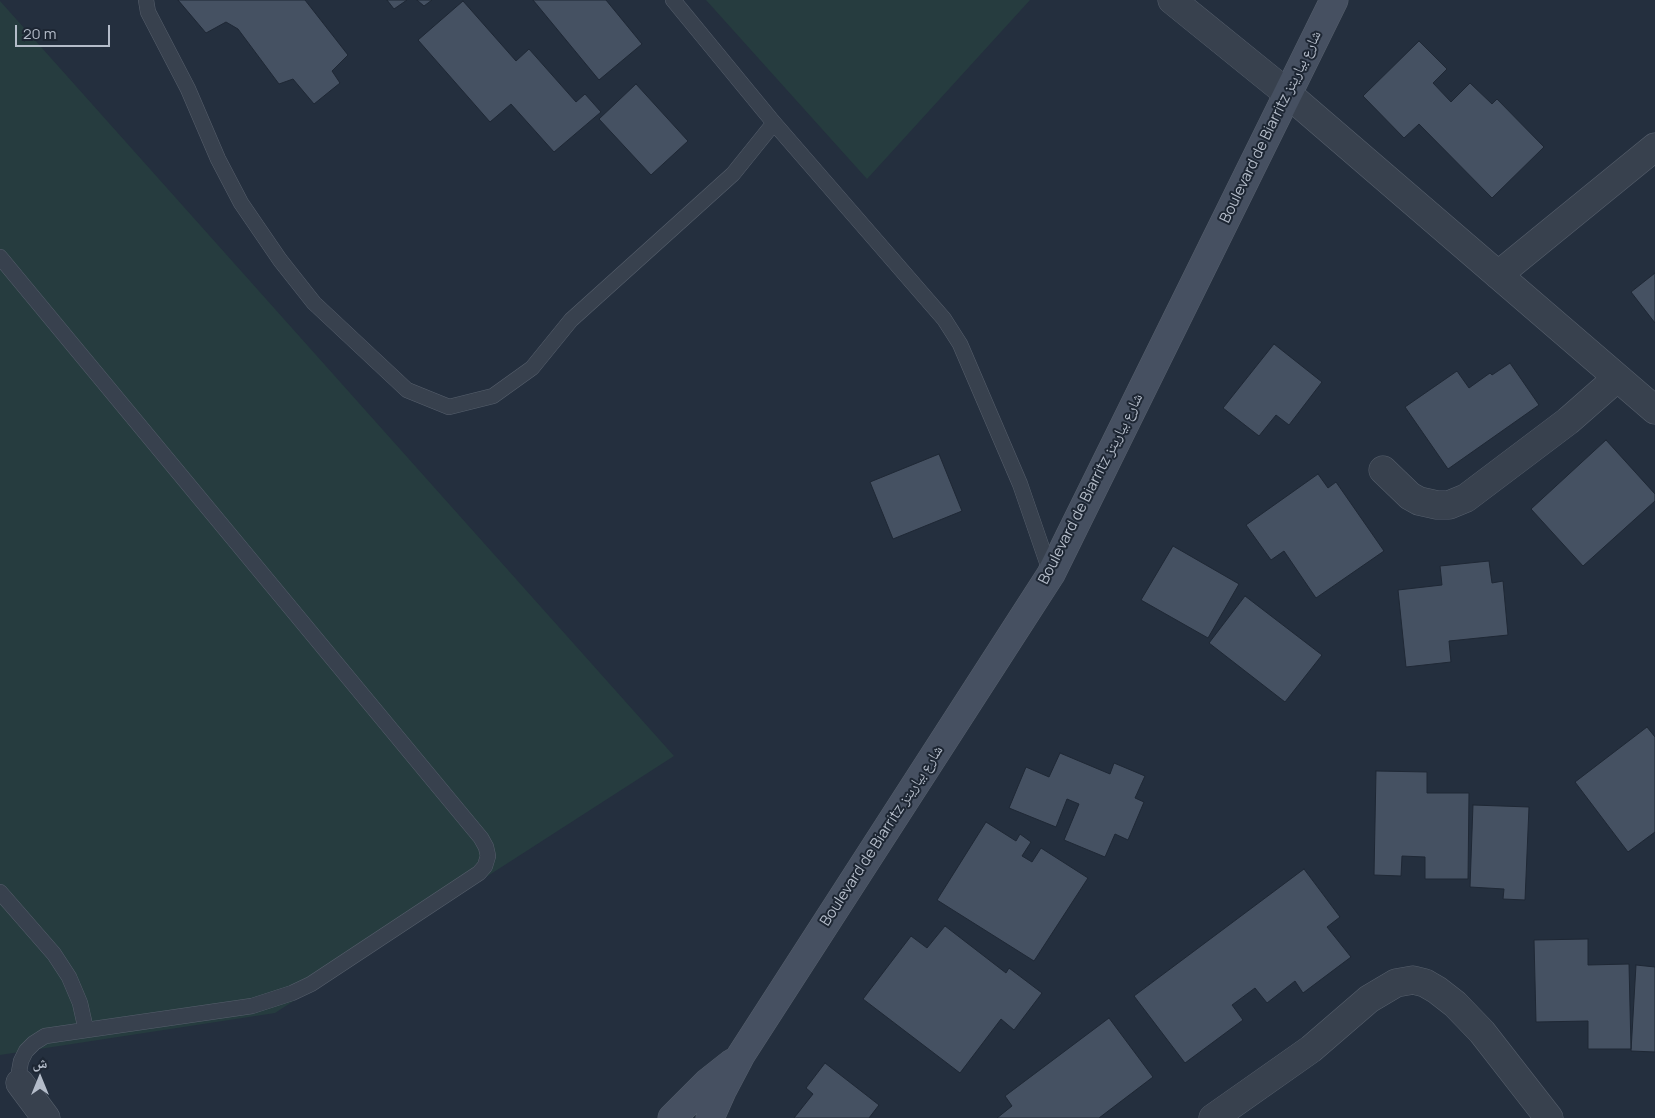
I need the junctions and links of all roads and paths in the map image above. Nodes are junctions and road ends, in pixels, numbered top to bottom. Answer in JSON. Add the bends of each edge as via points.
{"nodes":[{"id":1,"x":146,"y":0,"type":"edge"},
{"id":2,"x":673,"y":0,"type":"edge"},
{"id":3,"x":1172,"y":0,"type":"edge"},
{"id":4,"x":1334,"y":0,"type":"edge"},
{"id":5,"x":1288,"y":94,"type":"junction"},
{"id":6,"x":774,"y":123,"type":"junction"},
{"id":7,"x":1655,"y":147,"type":"edge"},
{"id":8,"x":0,"y":258,"type":"edge"},
{"id":9,"x":1498,"y":275,"type":"junction"},
{"id":10,"x":1618,"y":378,"type":"junction"},
{"id":11,"x":1655,"y":410,"type":"edge"},
{"id":12,"x":1383,"y":470,"type":"dead end"},
{"id":13,"x":1051,"y":574,"type":"junction"},
{"id":14,"x":0,"y":892,"type":"edge"},
{"id":15,"x":86,"y":1030,"type":"junction"},
{"id":16,"x":741,"y":1055,"type":"junction"},
{"id":17,"x":20,"y":1083,"type":"joint"},
{"id":18,"x":46,"y":1118,"type":"edge"},
{"id":19,"x":672,"y":1118,"type":"edge"},
{"id":20,"x":710,"y":1118,"type":"edge"},
{"id":21,"x":1213,"y":1118,"type":"edge"},
{"id":22,"x":1549,"y":1118,"type":"edge"}],
"edges":[{"from":1,"to":6,"type":"lane","via":[[148,12],[188,88],[241,203],[280,260],[314,303],[407,390],[449,407],[493,396],[532,368],[571,320],[733,174]]},
{"from":2,"to":6,"type":"lane"},
{"from":3,"to":5,"type":"street"},
{"from":4,"to":5,"type":"street","name":"Boulevard de Biarritz شارع بياريتز"},
{"from":5,"to":9,"type":"street"},
{"from":5,"to":13,"type":"street","name":"Boulevard de Biarritz شارع بياريتز"},
{"from":6,"to":13,"type":"lane","via":[[944,319],[960,344],[1020,484]]},
{"from":7,"to":9,"type":"street"},
{"from":8,"to":15,"type":"lane","via":[[481,838],[488,856],[479,873],[292,993],[252,1006]]},
{"from":9,"to":10,"type":"street"},
{"from":10,"to":11,"type":"street"},
{"from":10,"to":12,"type":"street","via":[[1568,421],[1466,498],[1449,505],[1419,501]]},
{"from":13,"to":16,"type":"street","name":"Boulevard de Biarritz شارع بياريتز"},
{"from":14,"to":15,"type":"lane","via":[[54,954],[69,977],[80,1003]]},
{"from":15,"to":17,"type":"lane","via":[[44,1036],[34,1043],[21,1061]]},
{"from":16,"to":19,"type":"street","name":"Boulevard de Biarritz شارع بياريتز"},
{"from":16,"to":20,"type":"street","name":"Boulevard de Biarritz شارع بياريتز"},
{"from":17,"to":18,"type":"street"},
{"from":21,"to":22,"type":"street","via":[[1310,1049],[1369,999],[1396,983],[1413,980],[1425,983],[1455,1004],[1482,1032]]}]}
